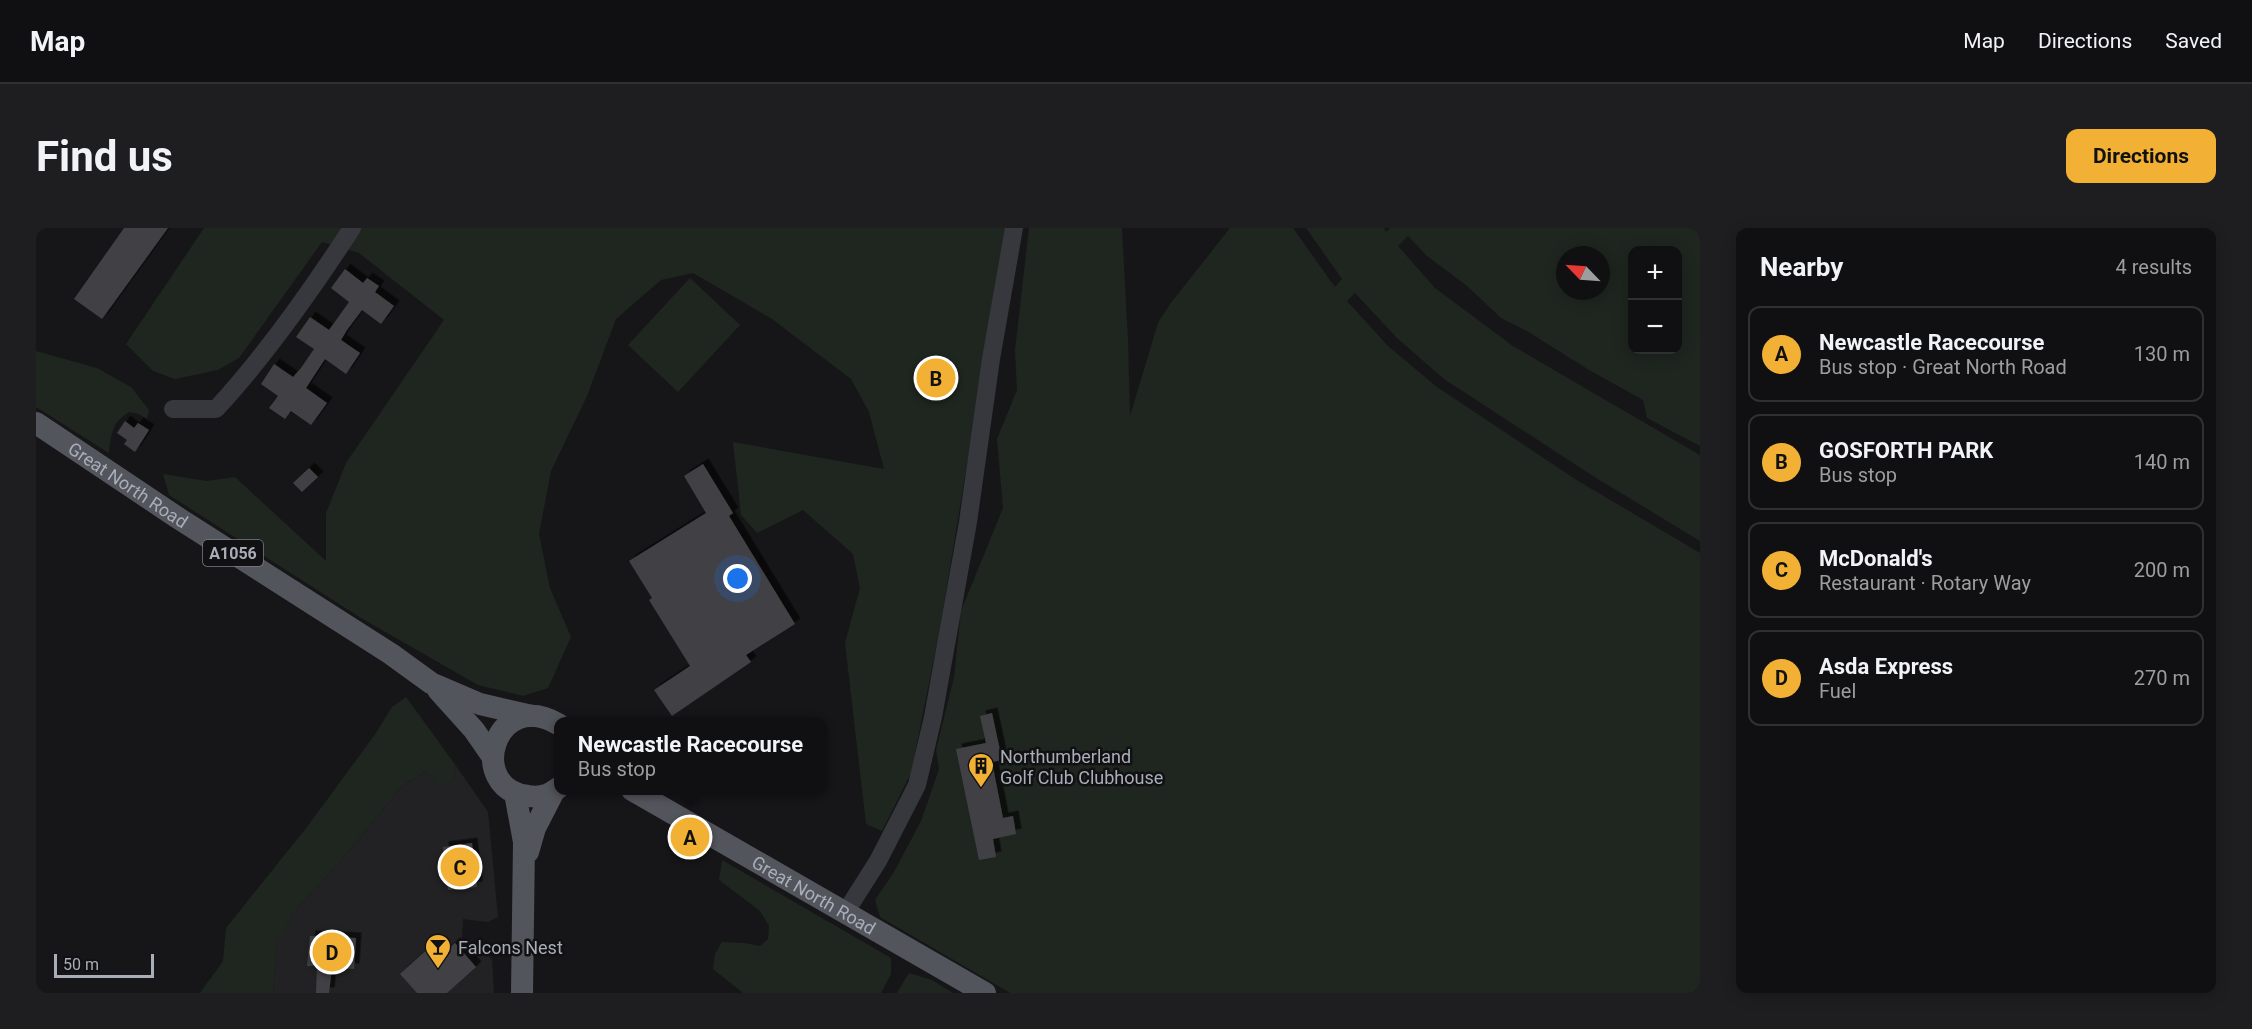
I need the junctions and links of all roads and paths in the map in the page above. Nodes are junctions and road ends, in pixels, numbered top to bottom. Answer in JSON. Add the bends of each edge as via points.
{"nodes":[{"id":1,"x":352,"y":228,"type":"edge"},
{"id":2,"x":1014,"y":228,"type":"edge"},
{"id":3,"x":173,"y":410,"type":"dead end"},
{"id":4,"x":36,"y":423,"type":"edge"},
{"id":5,"x":431,"y":683,"type":"junction"},
{"id":6,"x":532,"y":716,"type":"junction"},
{"id":7,"x":554,"y":722,"type":"edge"},
{"id":8,"x":492,"y":756,"type":"junction"},
{"id":9,"x":554,"y":790,"type":"edge"},
{"id":10,"x":515,"y":793,"type":"junction"},
{"id":11,"x":554,"y":793,"type":"edge"},
{"id":12,"x":637,"y":795,"type":"edge"},
{"id":13,"x":524,"y":868,"type":"junction"},
{"id":14,"x":844,"y":913,"type":"junction"},
{"id":15,"x":522,"y":993,"type":"edge"},
{"id":16,"x":985,"y":993,"type":"edge"}],
"edges":[{"from":1,"to":3,"type":"street","via":[[324,271],[216,409]]},
{"from":2,"to":14,"type":"street","via":[[968,522],[917,785],[878,861]]},
{"from":4,"to":5,"type":"main road","name":"Great North Road","number":"A1056"},
{"from":5,"to":6,"type":"main road","number":"A1056","via":[[480,704]]},
{"from":5,"to":8,"type":"main road","number":"A1056"},
{"from":6,"to":7,"type":"main road"},
{"from":6,"to":8,"type":"main road","via":[[508,724],[500,733]]},
{"from":8,"to":10,"type":"main road","via":[[502,783]]},
{"from":9,"to":10,"type":"main road","via":[[535,797]]},
{"from":10,"to":13,"type":"main road"},
{"from":11,"to":13,"type":"main road","via":[[536,828]]},
{"from":12,"to":14,"type":"main road","name":"Great North Road"},
{"from":13,"to":15,"type":"main road"},
{"from":14,"to":16,"type":"main road","name":"Great North Road"}]}
